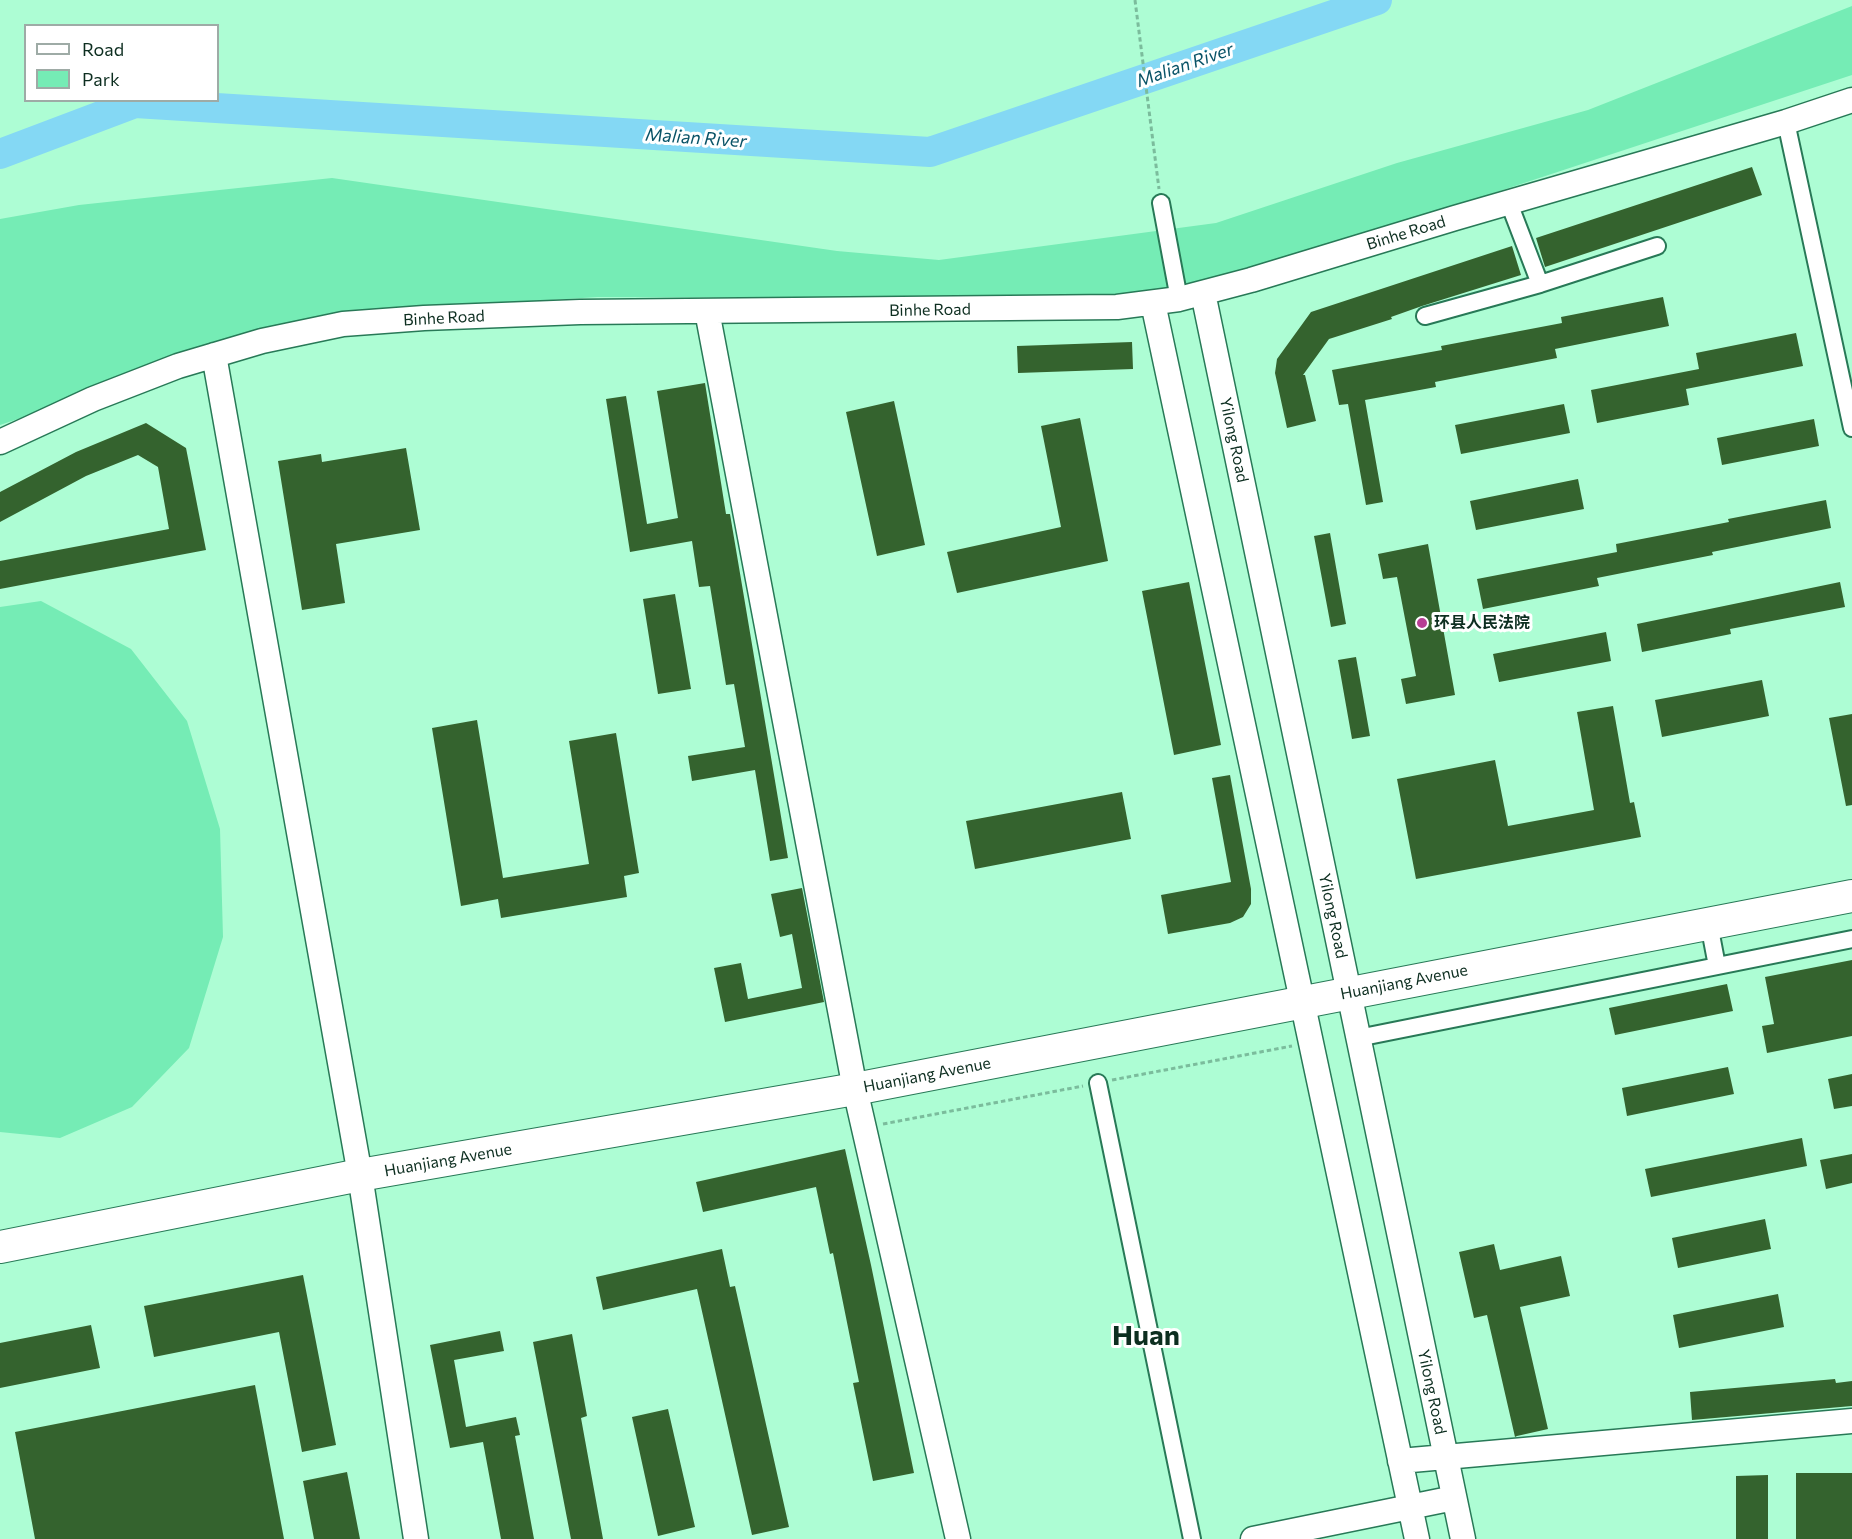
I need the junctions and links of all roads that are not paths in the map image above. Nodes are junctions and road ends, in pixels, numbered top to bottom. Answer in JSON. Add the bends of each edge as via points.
{"nodes":[{"id":1,"x":1852,"y":100,"type":"edge"},
{"id":2,"x":1786,"y":122,"type":"junction"},
{"id":3,"x":1509,"y":202,"type":"junction"},
{"id":4,"x":1161,"y":203,"type":"road end"},
{"id":5,"x":1656,"y":246,"type":"dead end"},
{"id":6,"x":1540,"y":284,"type":"junction"},
{"id":7,"x":1203,"y":293,"type":"junction"},
{"id":8,"x":1179,"y":299,"type":"junction"},
{"id":9,"x":1153,"y":303,"type":"junction"},
{"id":10,"x":707,"y":311,"type":"junction"},
{"id":11,"x":1425,"y":316,"type":"dead end"},
{"id":12,"x":214,"y":355,"type":"junction"},
{"id":13,"x":1852,"y":428,"type":"edge"},
{"id":14,"x":0,"y":442,"type":"edge"},
{"id":15,"x":1852,"y":876,"type":"edge"},
{"id":16,"x":1852,"y":896,"type":"edge"},
{"id":17,"x":1709,"y":924,"type":"junction"},
{"id":18,"x":1852,"y":939,"type":"edge"},
{"id":19,"x":1717,"y":966,"type":"junction"},
{"id":20,"x":1347,"y":983,"type":"junction"},
{"id":21,"x":1300,"y":992,"type":"junction"},
{"id":22,"x":1358,"y":1038,"type":"junction"},
{"id":23,"x":853,"y":1079,"type":"junction"},
{"id":24,"x":1098,"y":1083,"type":"dead end"},
{"id":25,"x":358,"y":1166,"type":"junction"},
{"id":26,"x":0,"y":1227,"type":"edge"},
{"id":27,"x":0,"y":1247,"type":"edge"},
{"id":28,"x":1852,"y":1421,"type":"edge"},
{"id":29,"x":1446,"y":1457,"type":"junction"},
{"id":30,"x":1400,"y":1461,"type":"junction"},
{"id":31,"x":1454,"y":1498,"type":"junction"},
{"id":32,"x":1410,"y":1508,"type":"junction"},
{"id":33,"x":416,"y":1539,"type":"edge"},
{"id":34,"x":958,"y":1539,"type":"edge"},
{"id":35,"x":1192,"y":1539,"type":"edge"},
{"id":36,"x":1253,"y":1539,"type":"edge"},
{"id":37,"x":1416,"y":1539,"type":"edge"},
{"id":38,"x":1463,"y":1539,"type":"edge"}],
"edges":[{"from":1,"to":2,"type":"main road","name":"Binhe Road"},
{"from":2,"to":3,"type":"main road","name":"Binhe Road"},
{"from":2,"to":13,"type":"street"},
{"from":3,"to":6,"type":"street"},
{"from":3,"to":7,"type":"main road","name":"Binhe Road"},
{"from":4,"to":8,"type":"street"},
{"from":5,"to":6,"type":"street"},
{"from":6,"to":11,"type":"street"},
{"from":7,"to":8,"type":"main road","name":"Binhe Road"},
{"from":7,"to":20,"type":"main road","name":"Yilong Road"},
{"from":8,"to":9,"type":"main road","name":"Binhe Road"},
{"from":9,"to":10,"type":"main road","name":"Binhe Road","via":[[1117,307]]},
{"from":9,"to":21,"type":"main road"},
{"from":10,"to":12,"type":"main road","name":"Binhe Road","via":[[580,312],[344,324]]},
{"from":10,"to":23,"type":"main road"},
{"from":12,"to":14,"type":"main road","name":"Binhe Road","via":[[93,399]]},
{"from":12,"to":25,"type":"main road"},
{"from":15,"to":20,"type":"highway","name":"Huanjiang Avenue"},
{"from":16,"to":17,"type":"highway","name":"Huanjiang Avenue"},
{"from":17,"to":19,"type":"street"},
{"from":17,"to":20,"type":"highway","name":"Huanjiang Avenue"},
{"from":18,"to":19,"type":"street"},
{"from":19,"to":22,"type":"street"},
{"from":20,"to":21,"type":"highway","name":"Huanjiang Avenue"},
{"from":20,"to":22,"type":"main road","name":"Yilong Road"},
{"from":21,"to":23,"type":"highway","name":"Huanjiang Avenue"},
{"from":21,"to":30,"type":"main road"},
{"from":22,"to":29,"type":"main road","name":"Yilong Road"},
{"from":23,"to":25,"type":"highway","name":"Huanjiang Avenue"},
{"from":23,"to":34,"type":"main road"},
{"from":24,"to":35,"type":"street"},
{"from":25,"to":26,"type":"highway","name":"Huanjiang Avenue"},
{"from":25,"to":27,"type":"highway","name":"Huanjiang Avenue"},
{"from":25,"to":33,"type":"main road"},
{"from":28,"to":29,"type":"main road"},
{"from":29,"to":30,"type":"main road"},
{"from":29,"to":31,"type":"main road","name":"Yilong Road"},
{"from":30,"to":32,"type":"main road"},
{"from":31,"to":32,"type":"main road"},
{"from":31,"to":38,"type":"main road","name":"Yilong Road"},
{"from":32,"to":36,"type":"main road"},
{"from":32,"to":37,"type":"main road"}]}
